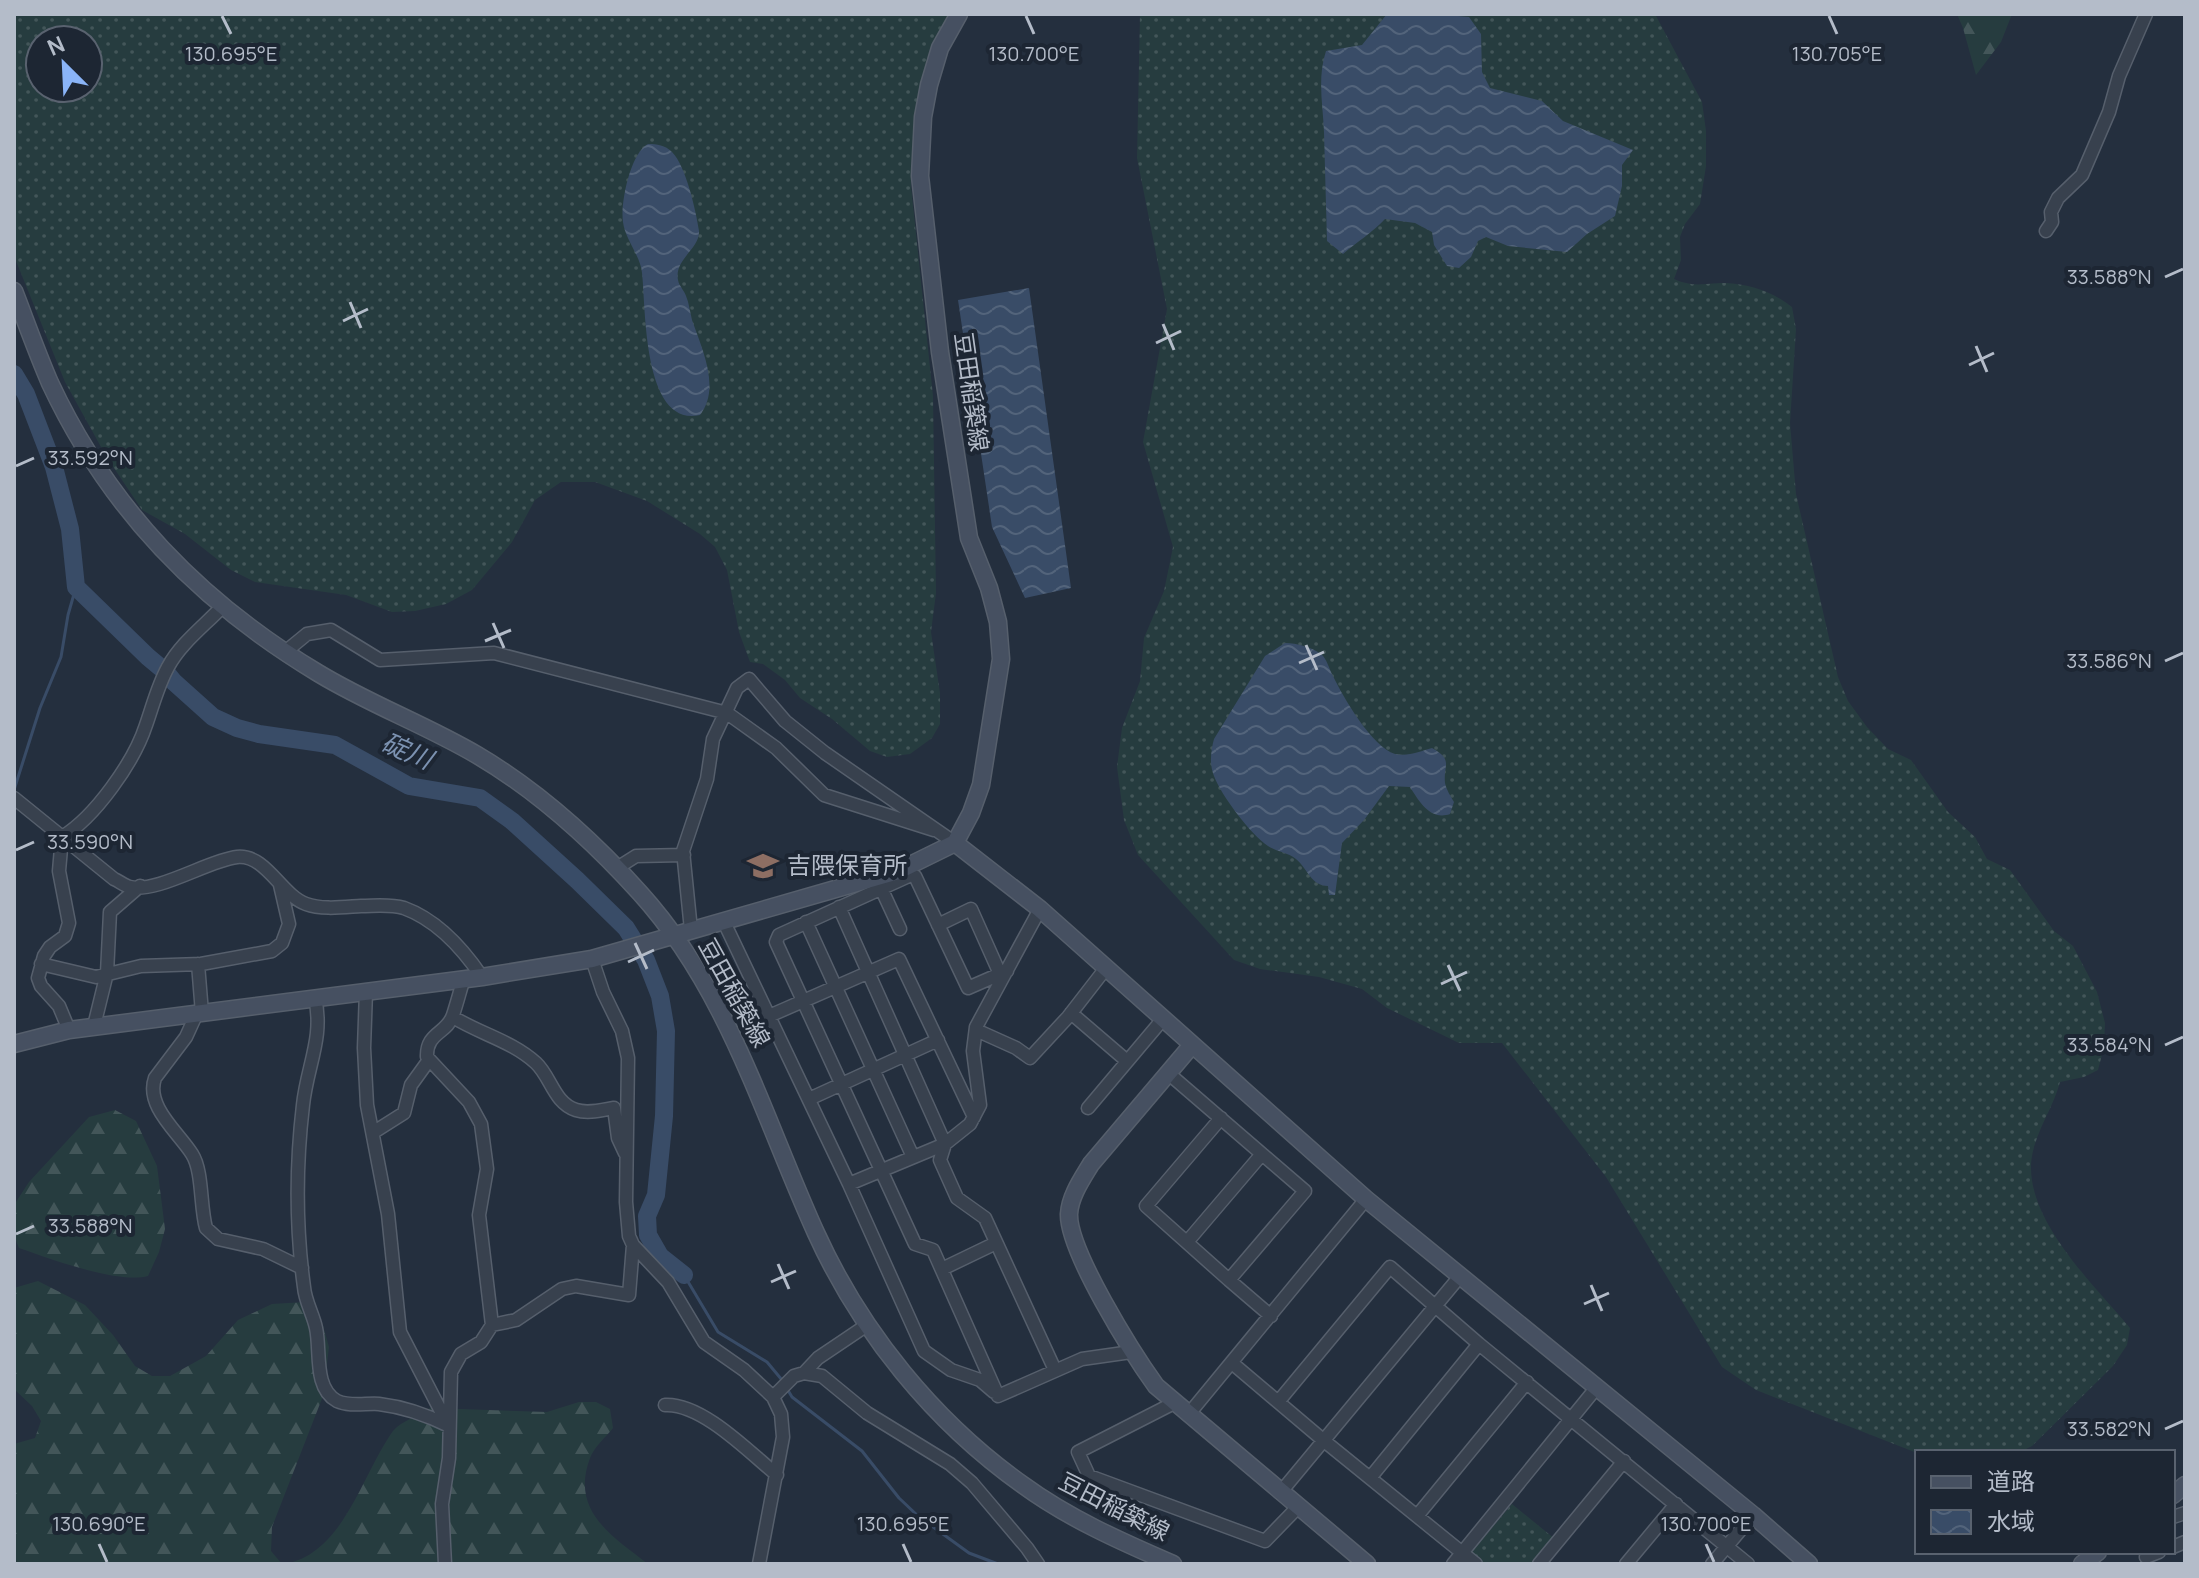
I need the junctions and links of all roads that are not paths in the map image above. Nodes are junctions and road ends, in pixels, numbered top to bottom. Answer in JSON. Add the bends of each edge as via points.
{"nodes":[{"id":1,"x":959,"y":14,"type":"edge"},
{"id":2,"x":2146,"y":14,"type":"edge"},
{"id":3,"x":2046,"y":231,"type":"dead end"},
{"id":4,"x":14,"y":291,"type":"edge"},
{"id":5,"x":222,"y":607,"type":"junction"},
{"id":6,"x":285,"y":652,"type":"junction"},
{"id":7,"x":727,"y":713,"type":"junction"},
{"id":8,"x":14,"y":798,"type":"edge"},
{"id":9,"x":934,"y":830,"type":"junction"},
{"id":10,"x":62,"y":837,"type":"junction"},
{"id":11,"x":955,"y":843,"type":"junction"},
{"id":12,"x":684,"y":855,"type":"junction"},
{"id":13,"x":617,"y":868,"type":"junction"},
{"id":14,"x":910,"y":870,"type":"junction"},
{"id":15,"x":280,"y":883,"type":"junction"},
{"id":16,"x":140,"y":886,"type":"junction"},
{"id":17,"x":881,"y":888,"type":"junction"},
{"id":18,"x":839,"y":907,"type":"junction"},
{"id":19,"x":1040,"y":909,"type":"junction"},
{"id":20,"x":723,"y":920,"type":"junction"},
{"id":21,"x":806,"y":922,"type":"junction"},
{"id":22,"x":938,"y":925,"type":"junction"},
{"id":23,"x":900,"y":929,"type":"dead end"},
{"id":24,"x":691,"y":930,"type":"junction"},
{"id":25,"x":673,"y":935,"type":"junction"},
{"id":26,"x":592,"y":959,"type":"junction"},
{"id":27,"x":41,"y":964,"type":"junction"},
{"id":28,"x":198,"y":964,"type":"junction"},
{"id":29,"x":1106,"y":968,"type":"junction"},
{"id":30,"x":868,"y":972,"type":"junction"},
{"id":31,"x":1003,"y":972,"type":"junction"},
{"id":32,"x":106,"y":976,"type":"junction"},
{"id":33,"x":473,"y":978,"type":"junction"},
{"id":34,"x":836,"y":987,"type":"junction"},
{"id":35,"x":366,"y":991,"type":"junction"},
{"id":36,"x":315,"y":998,"type":"junction"},
{"id":37,"x":804,"y":1001,"type":"junction"},
{"id":38,"x":200,"y":1013,"type":"junction"},
{"id":39,"x":1071,"y":1013,"type":"junction"},
{"id":40,"x":769,"y":1016,"type":"junction"},
{"id":41,"x":453,"y":1017,"type":"junction"},
{"id":42,"x":1163,"y":1019,"type":"junction"},
{"id":43,"x":94,"y":1026,"type":"junction"},
{"id":44,"x":69,"y":1030,"type":"junction"},
{"id":45,"x":976,"y":1030,"type":"junction"},
{"id":46,"x":938,"y":1040,"type":"junction"},
{"id":47,"x":14,"y":1044,"type":"edge"},
{"id":48,"x":1192,"y":1045,"type":"junction"},
{"id":49,"x":907,"y":1055,"type":"junction"},
{"id":50,"x":429,"y":1060,"type":"junction"},
{"id":51,"x":1127,"y":1061,"type":"junction"},
{"id":52,"x":874,"y":1070,"type":"junction"},
{"id":53,"x":1168,"y":1073,"type":"junction"},
{"id":54,"x":842,"y":1084,"type":"junction"},
{"id":55,"x":809,"y":1099,"type":"junction"},
{"id":56,"x":1088,"y":1108,"type":"dead end"},
{"id":57,"x":974,"y":1117,"type":"junction"},
{"id":58,"x":1221,"y":1118,"type":"junction"},
{"id":59,"x":374,"y":1132,"type":"junction"},
{"id":60,"x":945,"y":1144,"type":"junction"},
{"id":61,"x":1262,"y":1154,"type":"junction"},
{"id":62,"x":627,"y":1157,"type":"junction"},
{"id":63,"x":913,"y":1157,"type":"junction"},
{"id":64,"x":881,"y":1170,"type":"junction"},
{"id":65,"x":849,"y":1184,"type":"junction"},
{"id":66,"x":1366,"y":1199,"type":"junction"},
{"id":67,"x":1187,"y":1242,"type":"junction"},
{"id":68,"x":996,"y":1243,"type":"junction"},
{"id":69,"x":633,"y":1245,"type":"junction"},
{"id":70,"x":302,"y":1268,"type":"junction"},
{"id":71,"x":942,"y":1269,"type":"junction"},
{"id":72,"x":1461,"y":1275,"type":"junction"},
{"id":73,"x":1229,"y":1280,"type":"junction"},
{"id":74,"x":1435,"y":1306,"type":"junction"},
{"id":75,"x":1271,"y":1316,"type":"junction"},
{"id":76,"x":492,"y":1325,"type":"junction"},
{"id":77,"x":867,"y":1325,"type":"junction"},
{"id":78,"x":1479,"y":1344,"type":"junction"},
{"id":79,"x":1131,"y":1352,"type":"junction"},
{"id":80,"x":1232,"y":1363,"type":"junction"},
{"id":81,"x":1055,"y":1370,"type":"junction"},
{"id":82,"x":804,"y":1373,"type":"junction"},
{"id":83,"x":1527,"y":1382,"type":"junction"},
{"id":84,"x":1597,"y":1387,"type":"junction"},
{"id":85,"x":998,"y":1396,"type":"junction"},
{"id":86,"x":773,"y":1397,"type":"junction"},
{"id":87,"x":1278,"y":1402,"type":"junction"},
{"id":88,"x":1174,"y":1403,"type":"junction"},
{"id":89,"x":665,"y":1405,"type":"dead end"},
{"id":90,"x":1188,"y":1415,"type":"junction"},
{"id":91,"x":1573,"y":1420,"type":"junction"},
{"id":92,"x":449,"y":1426,"type":"junction"},
{"id":93,"x":1323,"y":1440,"type":"junction"},
{"id":94,"x":1624,"y":1461,"type":"junction"},
{"id":95,"x":777,"y":1475,"type":"junction"},
{"id":96,"x":1370,"y":1478,"type":"junction"},
{"id":97,"x":1280,"y":1493,"type":"junction"},
{"id":98,"x":1676,"y":1504,"type":"junction"},
{"id":99,"x":1298,"y":1507,"type":"junction"},
{"id":100,"x":1753,"y":1515,"type":"junction"},
{"id":101,"x":1417,"y":1516,"type":"junction"},
{"id":102,"x":1726,"y":1546,"type":"junction"},
{"id":103,"x":1462,"y":1553,"type":"junction"},
{"id":104,"x":445,"y":1564,"type":"edge"},
{"id":105,"x":759,"y":1564,"type":"edge"},
{"id":106,"x":1038,"y":1564,"type":"edge"},
{"id":107,"x":1173,"y":1564,"type":"edge"},
{"id":108,"x":1367,"y":1564,"type":"edge"},
{"id":109,"x":1453,"y":1564,"type":"edge"},
{"id":110,"x":1476,"y":1564,"type":"edge"},
{"id":111,"x":1539,"y":1564,"type":"edge"},
{"id":112,"x":1626,"y":1564,"type":"edge"},
{"id":113,"x":1712,"y":1564,"type":"edge"},
{"id":114,"x":1748,"y":1564,"type":"edge"},
{"id":115,"x":1809,"y":1564,"type":"edge"}],
"edges":[{"from":1,"to":11,"type":"street","name":"豆田稲築線","via":[[940,48],[929,85],[920,176],[969,538],[992,599],[1001,659],[981,785]]},
{"from":2,"to":3,"type":"street","via":[[2082,175],[2058,198]]},
{"from":4,"to":5,"type":"street","via":[[50,381],[118,496],[152,540]]},
{"from":5,"to":6,"type":"street"},
{"from":5,"to":10,"type":"street","via":[[167,667],[146,727],[94,812]]},
{"from":6,"to":7,"type":"street","via":[[307,634],[331,630],[380,660],[494,653]]},
{"from":6,"to":13,"type":"street","via":[[516,780]]},
{"from":7,"to":9,"type":"street","via":[[776,748],[824,795]]},
{"from":7,"to":9,"type":"street","via":[[737,688],[749,679],[785,721]]},
{"from":7,"to":12,"type":"street","via":[[713,739]]},
{"from":8,"to":10,"type":"street"},
{"from":9,"to":11,"type":"street"},
{"from":10,"to":16,"type":"street","via":[[114,879]]},
{"from":10,"to":27,"type":"street","via":[[59,871],[69,930]]},
{"from":11,"to":14,"type":"street","name":"豆田稲築線"},
{"from":11,"to":19,"type":"street"},
{"from":12,"to":13,"type":"street","via":[[636,856]]},
{"from":12,"to":24,"type":"street"},
{"from":13,"to":25,"type":"street"},
{"from":14,"to":17,"type":"street"},
{"from":14,"to":20,"type":"street","name":"豆田稲築線"},
{"from":14,"to":22,"type":"street"},
{"from":15,"to":16,"type":"street","via":[[247,857],[235,857]]},
{"from":15,"to":28,"type":"street","via":[[289,924],[277,949]]},
{"from":15,"to":33,"type":"street","via":[[306,905],[405,909],[453,941]]},
{"from":16,"to":32,"type":"street","via":[[110,912]]},
{"from":17,"to":18,"type":"street"},
{"from":17,"to":23,"type":"street"},
{"from":18,"to":21,"type":"street"},
{"from":18,"to":30,"type":"street"},
{"from":19,"to":29,"type":"street"},
{"from":19,"to":31,"type":"street"},
{"from":20,"to":24,"type":"street","name":"豆田稲築線"},
{"from":20,"to":40,"type":"street"},
{"from":21,"to":34,"type":"street"},
{"from":21,"to":37,"type":"street","via":[[779,935],[776,942]]},
{"from":22,"to":31,"type":"street","via":[[971,909]]},
{"from":22,"to":31,"type":"street","via":[[968,988]]},
{"from":24,"to":25,"type":"street","name":"豆田稲築線"},
{"from":25,"to":26,"type":"street"},
{"from":25,"to":77,"type":"street","name":"豆田稲築線","via":[[734,1036],[817,1236]]},
{"from":26,"to":33,"type":"street"},
{"from":26,"to":62,"type":"street","via":[[627,1053]]},
{"from":27,"to":32,"type":"street"},
{"from":27,"to":44,"type":"street","via":[[41,986],[59,1006]]},
{"from":28,"to":32,"type":"street","via":[[141,966]]},
{"from":28,"to":38,"type":"street"},
{"from":29,"to":39,"type":"street"},
{"from":29,"to":42,"type":"street"},
{"from":30,"to":34,"type":"street"},
{"from":30,"to":46,"type":"street","via":[[899,959]]},
{"from":30,"to":49,"type":"street"},
{"from":31,"to":45,"type":"street"},
{"from":32,"to":43,"type":"street"},
{"from":33,"to":35,"type":"street"},
{"from":33,"to":41,"type":"street"},
{"from":34,"to":37,"type":"street"},
{"from":34,"to":52,"type":"street"},
{"from":35,"to":36,"type":"street"},
{"from":35,"to":59,"type":"street","via":[[365,1077]]},
{"from":36,"to":38,"type":"street"},
{"from":36,"to":70,"type":"street","via":[[319,1033],[303,1105],[299,1186]]},
{"from":37,"to":40,"type":"street"},
{"from":37,"to":54,"type":"street"},
{"from":38,"to":43,"type":"street"},
{"from":38,"to":70,"type":"street","via":[[155,1078],[156,1103],[196,1161],[206,1228],[218,1239],[263,1249]]},
{"from":39,"to":45,"type":"street","via":[[1030,1058]]},
{"from":39,"to":51,"type":"street"},
{"from":40,"to":55,"type":"street"},
{"from":41,"to":50,"type":"street","via":[[426,1046]]},
{"from":41,"to":62,"type":"street","via":[[512,1045],[538,1065],[565,1105],[586,1112],[614,1108]]},
{"from":42,"to":48,"type":"street"},
{"from":42,"to":51,"type":"street"},
{"from":43,"to":44,"type":"street"},
{"from":44,"to":47,"type":"street"},
{"from":45,"to":57,"type":"street","via":[[973,1051],[980,1105]]},
{"from":46,"to":49,"type":"street"},
{"from":46,"to":57,"type":"street"},
{"from":48,"to":53,"type":"street"},
{"from":48,"to":66,"type":"street"},
{"from":49,"to":52,"type":"street"},
{"from":49,"to":60,"type":"street"},
{"from":50,"to":59,"type":"street","via":[[411,1085],[404,1113]]},
{"from":50,"to":76,"type":"street","via":[[469,1102],[481,1124],[487,1169],[479,1215]]},
{"from":51,"to":56,"type":"street"},
{"from":52,"to":54,"type":"street"},
{"from":52,"to":63,"type":"street"},
{"from":53,"to":58,"type":"street"},
{"from":53,"to":79,"type":"street","via":[[1091,1164],[1069,1210],[1073,1241]]},
{"from":54,"to":55,"type":"street"},
{"from":54,"to":64,"type":"street"},
{"from":55,"to":65,"type":"street"},
{"from":57,"to":60,"type":"street"},
{"from":58,"to":61,"type":"street"},
{"from":58,"to":67,"type":"street","via":[[1146,1206]]},
{"from":59,"to":92,"type":"street","via":[[400,1332]]},
{"from":60,"to":63,"type":"street"},
{"from":60,"to":68,"type":"street","via":[[940,1160],[952,1191],[985,1218]]},
{"from":61,"to":67,"type":"street"},
{"from":61,"to":73,"type":"street","via":[[1305,1191]]},
{"from":62,"to":69,"type":"street"},
{"from":63,"to":64,"type":"street"},
{"from":64,"to":65,"type":"street"},
{"from":64,"to":71,"type":"street","via":[[915,1244],[933,1250]]},
{"from":65,"to":85,"type":"street","via":[[924,1351],[951,1370],[980,1380]]},
{"from":66,"to":72,"type":"street"},
{"from":66,"to":75,"type":"street"},
{"from":67,"to":73,"type":"street"},
{"from":68,"to":71,"type":"street"},
{"from":68,"to":81,"type":"street"},
{"from":69,"to":76,"type":"street","via":[[629,1295],[576,1286],[562,1289],[516,1320]]},
{"from":69,"to":86,"type":"street","via":[[668,1282],[704,1342]]},
{"from":70,"to":92,"type":"street","via":[[320,1372],[329,1394],[348,1404],[409,1410]]},
{"from":71,"to":85,"type":"street"},
{"from":72,"to":74,"type":"street"},
{"from":72,"to":84,"type":"street"},
{"from":73,"to":75,"type":"street"},
{"from":74,"to":78,"type":"street"},
{"from":74,"to":87,"type":"street","via":[[1390,1267]]},
{"from":74,"to":93,"type":"street"},
{"from":75,"to":80,"type":"street"},
{"from":76,"to":92,"type":"street","via":[[481,1342],[454,1363]]},
{"from":77,"to":82,"type":"street"},
{"from":77,"to":107,"type":"street","name":"豆田稲築線","via":[[933,1407],[990,1460],[1084,1522]]},
{"from":78,"to":83,"type":"street"},
{"from":78,"to":96,"type":"street"},
{"from":79,"to":81,"type":"street","via":[[1082,1359]]},
{"from":79,"to":88,"type":"street"},
{"from":80,"to":87,"type":"street"},
{"from":80,"to":90,"type":"street"},
{"from":81,"to":85,"type":"street"},
{"from":82,"to":86,"type":"street","via":[[786,1381]]},
{"from":82,"to":106,"type":"street","via":[[822,1376],[867,1413],[950,1464]]},
{"from":83,"to":91,"type":"street"},
{"from":83,"to":101,"type":"street"},
{"from":84,"to":91,"type":"street"},
{"from":84,"to":100,"type":"street"},
{"from":86,"to":95,"type":"street","via":[[782,1424]]},
{"from":87,"to":93,"type":"street"},
{"from":88,"to":90,"type":"street"},
{"from":88,"to":99,"type":"street","via":[[1078,1452],[1089,1476],[1265,1541]]},
{"from":89,"to":95,"type":"street","via":[[702,1415]]},
{"from":90,"to":97,"type":"street"},
{"from":91,"to":94,"type":"street"},
{"from":91,"to":103,"type":"street"},
{"from":92,"to":104,"type":"street","via":[[442,1504]]},
{"from":93,"to":96,"type":"street"},
{"from":93,"to":97,"type":"street"},
{"from":94,"to":98,"type":"street"},
{"from":94,"to":111,"type":"street"},
{"from":95,"to":105,"type":"street"},
{"from":96,"to":101,"type":"street"},
{"from":97,"to":99,"type":"street"},
{"from":98,"to":102,"type":"street"},
{"from":98,"to":112,"type":"street"},
{"from":99,"to":108,"type":"street"},
{"from":100,"to":102,"type":"street"},
{"from":100,"to":115,"type":"street"},
{"from":101,"to":103,"type":"street"},
{"from":102,"to":113,"type":"street"},
{"from":102,"to":114,"type":"street"},
{"from":103,"to":109,"type":"street"},
{"from":103,"to":110,"type":"street"}]}
